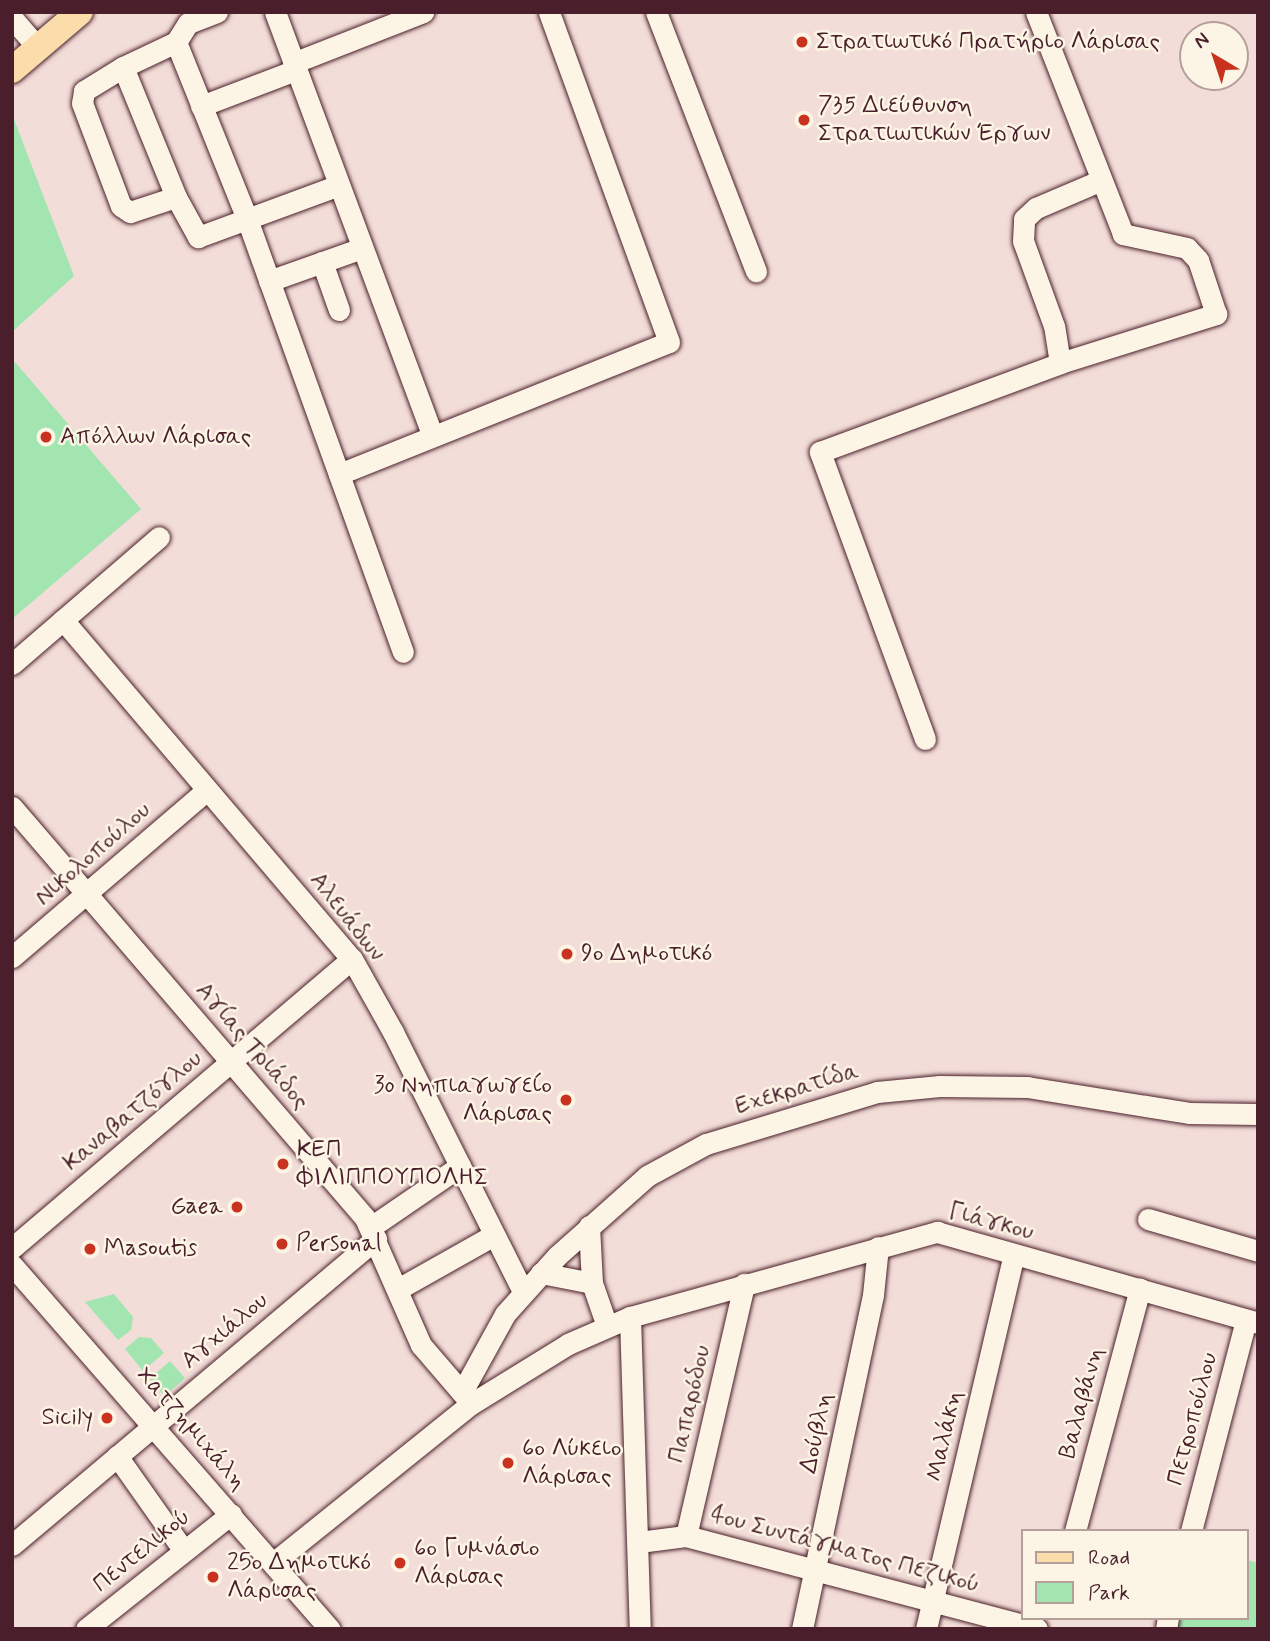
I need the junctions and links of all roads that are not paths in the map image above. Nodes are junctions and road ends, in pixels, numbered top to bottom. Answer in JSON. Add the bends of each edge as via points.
{"nodes":[{"id":1,"x":80,"y":12,"type":"edge"},
{"id":2,"x":218,"y":12,"type":"edge"},
{"id":3,"x":275,"y":12,"type":"edge"},
{"id":4,"x":423,"y":12,"type":"edge"},
{"id":5,"x":549,"y":12,"type":"edge"},
{"id":6,"x":656,"y":12,"type":"edge"},
{"id":7,"x":1036,"y":12,"type":"edge"},
{"id":8,"x":12,"y":18,"type":"edge"},
{"id":9,"x":176,"y":42,"type":"junction"},
{"id":10,"x":38,"y":48,"type":"junction"},
{"id":11,"x":295,"y":67,"type":"junction"},
{"id":12,"x":123,"y":68,"type":"junction"},
{"id":13,"x":12,"y":70,"type":"edge"},
{"id":14,"x":201,"y":106,"type":"junction"},
{"id":15,"x":1099,"y":181,"type":"junction"},
{"id":16,"x":339,"y":185,"type":"junction"},
{"id":17,"x":176,"y":197,"type":"junction"},
{"id":18,"x":247,"y":219,"type":"junction"},
{"id":19,"x":362,"y":248,"type":"junction"},
{"id":20,"x":322,"y":262,"type":"junction"},
{"id":21,"x":755,"y":271,"type":"dead end"},
{"id":22,"x":269,"y":281,"type":"junction"},
{"id":23,"x":339,"y":310,"type":"dead end"},
{"id":24,"x":1060,"y":363,"type":"junction"},
{"id":25,"x":433,"y":436,"type":"junction"},
{"id":26,"x":339,"y":474,"type":"junction"},
{"id":27,"x":159,"y":537,"type":"dead end"},
{"id":28,"x":63,"y":620,"type":"junction"},
{"id":29,"x":403,"y":652,"type":"dead end"},
{"id":30,"x":12,"y":664,"type":"edge"},
{"id":31,"x":925,"y":739,"type":"dead end"},
{"id":32,"x":208,"y":790,"type":"junction"},
{"id":33,"x":12,"y":807,"type":"edge"},
{"id":34,"x":87,"y":893,"type":"junction"},
{"id":35,"x":12,"y":957,"type":"edge"},
{"id":36,"x":352,"y":959,"type":"junction"},
{"id":37,"x":231,"y":1062,"type":"junction"},
{"id":38,"x":1258,"y":1114,"type":"edge"},
{"id":39,"x":460,"y":1167,"type":"junction"},
{"id":40,"x":1148,"y":1219,"type":"dead end"},
{"id":41,"x":589,"y":1226,"type":"junction"},
{"id":42,"x":373,"y":1233,"type":"junction"},
{"id":43,"x":492,"y":1236,"type":"junction"},
{"id":44,"x":878,"y":1247,"type":"junction"},
{"id":45,"x":12,"y":1248,"type":"edge"},
{"id":46,"x":1258,"y":1251,"type":"edge"},
{"id":47,"x":1014,"y":1255,"type":"junction"},
{"id":48,"x":12,"y":1265,"type":"edge"},
{"id":49,"x":541,"y":1273,"type":"junction"},
{"id":50,"x":592,"y":1283,"type":"junction"},
{"id":51,"x":744,"y":1284,"type":"junction"},
{"id":52,"x":398,"y":1289,"type":"junction"},
{"id":53,"x":1140,"y":1289,"type":"junction"},
{"id":54,"x":523,"y":1292,"type":"junction"},
{"id":55,"x":631,"y":1317,"type":"junction"},
{"id":56,"x":1252,"y":1322,"type":"edge"},
{"id":57,"x":607,"y":1326,"type":"junction"},
{"id":58,"x":466,"y":1398,"type":"junction"},
{"id":59,"x":153,"y":1426,"type":"junction"},
{"id":60,"x":117,"y":1456,"type":"junction"},
{"id":61,"x":230,"y":1514,"type":"junction"},
{"id":62,"x":1075,"y":1529,"type":"edge"},
{"id":63,"x":1192,"y":1529,"type":"edge"},
{"id":64,"x":686,"y":1536,"type":"junction"},
{"id":65,"x":639,"y":1542,"type":"junction"},
{"id":66,"x":12,"y":1545,"type":"edge"},
{"id":67,"x":184,"y":1551,"type":"junction"},
{"id":68,"x":273,"y":1563,"type":"junction"},
{"id":69,"x":814,"y":1569,"type":"junction"},
{"id":70,"x":934,"y":1600,"type":"junction"},
{"id":71,"x":86,"y":1629,"type":"edge"},
{"id":72,"x":330,"y":1629,"type":"edge"},
{"id":73,"x":640,"y":1629,"type":"edge"},
{"id":74,"x":802,"y":1629,"type":"edge"},
{"id":75,"x":926,"y":1629,"type":"edge"},
{"id":76,"x":1037,"y":1629,"type":"edge"}],
"edges":[{"from":1,"to":10,"type":"main road"},
{"from":2,"to":9,"type":"street","via":[[188,23]]},
{"from":3,"to":11,"type":"street"},
{"from":4,"to":11,"type":"street"},
{"from":5,"to":25,"type":"street","via":[[669,342]]},
{"from":6,"to":21,"type":"street"},
{"from":7,"to":15,"type":"street"},
{"from":8,"to":10,"type":"street"},
{"from":9,"to":12,"type":"street"},
{"from":9,"to":14,"type":"street"},
{"from":10,"to":13,"type":"main road"},
{"from":11,"to":14,"type":"street"},
{"from":11,"to":16,"type":"street"},
{"from":12,"to":17,"type":"street"},
{"from":12,"to":17,"type":"street","via":[[84,91],[82,103],[121,206],[130,212]]},
{"from":14,"to":18,"type":"street"},
{"from":15,"to":24,"type":"street","via":[[1036,208],[1024,219],[1023,241],[1054,326]]},
{"from":15,"to":24,"type":"street","via":[[1123,234],[1187,248],[1198,260],[1216,314]]},
{"from":16,"to":18,"type":"street"},
{"from":16,"to":19,"type":"street"},
{"from":17,"to":18,"type":"street","via":[[198,237]]},
{"from":18,"to":22,"type":"street"},
{"from":19,"to":20,"type":"street"},
{"from":19,"to":25,"type":"street"},
{"from":20,"to":22,"type":"street"},
{"from":20,"to":23,"type":"street"},
{"from":22,"to":26,"type":"street"},
{"from":24,"to":31,"type":"street","via":[[820,452]]},
{"from":25,"to":26,"type":"street"},
{"from":26,"to":29,"type":"street"},
{"from":27,"to":28,"type":"street"},
{"from":28,"to":30,"type":"street"},
{"from":28,"to":32,"type":"street","name":"Αλευάδων"},
{"from":32,"to":34,"type":"street","name":"Νικολοπούλου"},
{"from":32,"to":36,"type":"street","name":"Αλευάδων"},
{"from":33,"to":34,"type":"street","name":"Αγίας Τριάδος"},
{"from":34,"to":35,"type":"street","name":"Νικολοπούλου"},
{"from":34,"to":37,"type":"street","name":"Αγίας Τριάδος"},
{"from":36,"to":37,"type":"street","name":"Καναβατζόγλου"},
{"from":36,"to":39,"type":"street","name":"Αλευάδων"},
{"from":37,"to":42,"type":"street","name":"Αγίας Τριάδος"},
{"from":37,"to":45,"type":"street","name":"Καναβατζόγλου"},
{"from":38,"to":41,"type":"street","name":"Εχεκρατίδα","via":[[1189,1113],[1027,1087],[940,1086],[877,1092],[740,1133],[673,1159]]},
{"from":39,"to":42,"type":"street","name":"Αγχιάλου"},
{"from":39,"to":43,"type":"street","name":"Αλευάδων"},
{"from":40,"to":46,"type":"street"},
{"from":41,"to":49,"type":"street","name":"Εχεκρατίδα"},
{"from":41,"to":50,"type":"street"},
{"from":42,"to":52,"type":"street","name":"Αγίας Τριάδος"},
{"from":42,"to":59,"type":"street","name":"Αγχιάλου"},
{"from":43,"to":52,"type":"street"},
{"from":43,"to":54,"type":"street","name":"Αλευάδων"},
{"from":44,"to":47,"type":"street","name":"Γιάγκου","via":[[937,1232]]},
{"from":44,"to":51,"type":"street","name":"Γιάγκου"},
{"from":44,"to":69,"type":"street","name":"Δούβλη","via":[[873,1295]]},
{"from":47,"to":53,"type":"street","name":"Γιάγκου"},
{"from":47,"to":70,"type":"street","name":"Μαλάκη"},
{"from":48,"to":59,"type":"street","name":"Χατζημιχάλη"},
{"from":49,"to":50,"type":"street"},
{"from":49,"to":54,"type":"street","name":"Εχεκρατίδα"},
{"from":50,"to":57,"type":"street"},
{"from":51,"to":55,"type":"street","name":"Γιάγκου"},
{"from":51,"to":64,"type":"street","name":"Παπαρόδου"},
{"from":52,"to":58,"type":"street","name":"Αγίας Τριάδος","via":[[421,1345]]},
{"from":53,"to":56,"type":"street","name":"Γιάγκου"},
{"from":53,"to":62,"type":"street","name":"Βαλαβάνη"},
{"from":54,"to":58,"type":"street","name":"Εχεκρατίδα","via":[[479,1354]]},
{"from":55,"to":57,"type":"street","name":"Γιάγκου"},
{"from":55,"to":65,"type":"street"},
{"from":56,"to":63,"type":"street","name":"Πετροπούλου"},
{"from":57,"to":58,"type":"street","name":"Γιάγκου"},
{"from":58,"to":68,"type":"street","name":"Γιάγκου"},
{"from":59,"to":60,"type":"street","name":"Αγχιάλου"},
{"from":59,"to":61,"type":"street","name":"Χατζημιχάλη"},
{"from":60,"to":66,"type":"street","name":"Αγχιάλου"},
{"from":60,"to":67,"type":"street"},
{"from":61,"to":67,"type":"street","name":"Πεντελικού"},
{"from":61,"to":68,"type":"street","name":"Χατζημιχάλη"},
{"from":64,"to":65,"type":"street","name":"4ου Συντάγματος Πεζικού"},
{"from":64,"to":69,"type":"street","name":"4ου Συντάγματος Πεζικού"},
{"from":65,"to":73,"type":"street"},
{"from":67,"to":71,"type":"street","name":"Πεντελικού"},
{"from":68,"to":72,"type":"street","name":"Χατζημιχάλη"},
{"from":69,"to":70,"type":"street","name":"4ου Συντάγματος Πεζικού"},
{"from":69,"to":74,"type":"street","name":"Δούβλη"},
{"from":70,"to":75,"type":"street","name":"Μαλάκη"},
{"from":70,"to":76,"type":"street","name":"4ου Συντάγματος Πεζικού"}]}
